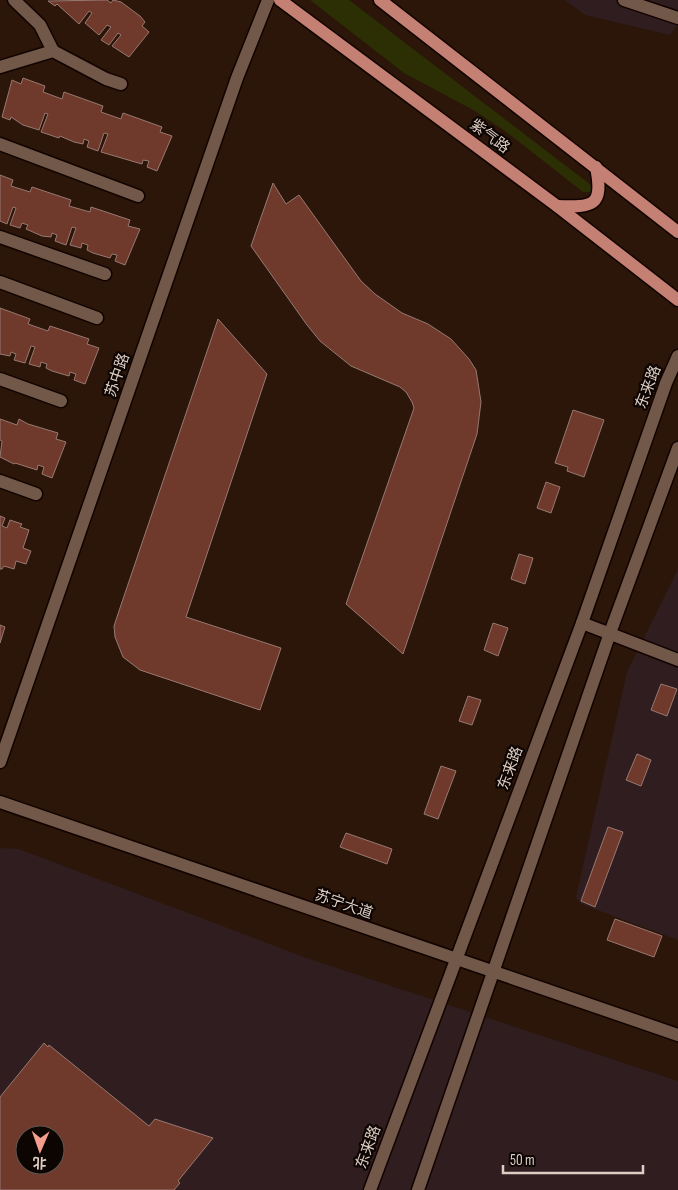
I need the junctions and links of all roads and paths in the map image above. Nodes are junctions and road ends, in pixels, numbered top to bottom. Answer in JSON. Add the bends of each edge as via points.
{"nodes":[{"id":1,"x":14,"y":0,"type":"edge"},
{"id":2,"x":268,"y":0,"type":"edge"},
{"id":3,"x":280,"y":0,"type":"edge"},
{"id":4,"x":380,"y":0,"type":"edge"},
{"id":5,"x":624,"y":0,"type":"edge"},
{"id":6,"x":678,"y":18,"type":"edge"},
{"id":7,"x":53,"y":52,"type":"junction"},
{"id":8,"x":0,"y":68,"type":"edge"},
{"id":9,"x":121,"y":84,"type":"dead end"},
{"id":10,"x":0,"y":144,"type":"edge"},
{"id":11,"x":596,"y":167,"type":"junction"},
{"id":12,"x":138,"y":196,"type":"dead end"},
{"id":13,"x":557,"y":206,"type":"junction"},
{"id":14,"x":678,"y":232,"type":"edge"},
{"id":15,"x":0,"y":237,"type":"edge"},
{"id":16,"x":105,"y":274,"type":"dead end"},
{"id":17,"x":0,"y":282,"type":"edge"},
{"id":18,"x":678,"y":300,"type":"edge"},
{"id":19,"x":97,"y":318,"type":"dead end"},
{"id":20,"x":678,"y":356,"type":"edge"},
{"id":21,"x":0,"y":380,"type":"edge"},
{"id":22,"x":61,"y":401,"type":"dead end"},
{"id":23,"x":678,"y":448,"type":"edge"},
{"id":24,"x":0,"y":481,"type":"edge"},
{"id":25,"x":36,"y":494,"type":"dead end"},
{"id":26,"x":582,"y":623,"type":"junction"},
{"id":27,"x":610,"y":632,"type":"junction"},
{"id":28,"x":678,"y":660,"type":"edge"},
{"id":29,"x":0,"y":762,"type":"edge"},
{"id":30,"x":0,"y":802,"type":"edge"},
{"id":31,"x":456,"y":960,"type":"junction"},
{"id":32,"x":493,"y":972,"type":"junction"},
{"id":33,"x":678,"y":1035,"type":"edge"},
{"id":34,"x":370,"y":1190,"type":"edge"},
{"id":35,"x":418,"y":1190,"type":"edge"}],
"edges":[{"from":1,"to":7,"type":"street","via":[[40,25]]},
{"from":2,"to":29,"type":"street","name":"苏中路","via":[[237,78]]},
{"from":3,"to":13,"type":"main road","name":"紫气路"},
{"from":4,"to":11,"type":"main road"},
{"from":5,"to":6,"type":"street"},
{"from":7,"to":8,"type":"street"},
{"from":7,"to":9,"type":"street"},
{"from":10,"to":12,"type":"street"},
{"from":11,"to":13,"type":"main road","via":[[600,188],[596,200],[583,207]]},
{"from":11,"to":14,"type":"main road"},
{"from":13,"to":18,"type":"main road","name":"紫气路"},
{"from":15,"to":16,"type":"street"},
{"from":17,"to":19,"type":"street"},
{"from":20,"to":26,"type":"street","name":"东来路"},
{"from":21,"to":22,"type":"street"},
{"from":23,"to":27,"type":"street"},
{"from":24,"to":25,"type":"street"},
{"from":26,"to":27,"type":"street"},
{"from":26,"to":31,"type":"street","name":"东来路"},
{"from":27,"to":28,"type":"street"},
{"from":27,"to":32,"type":"street"},
{"from":30,"to":31,"type":"street","name":"苏宁大道"},
{"from":31,"to":32,"type":"street","name":"苏宁大道"},
{"from":31,"to":34,"type":"street","name":"东来路"},
{"from":32,"to":33,"type":"street","name":"苏宁大道"},
{"from":32,"to":35,"type":"street"}]}
